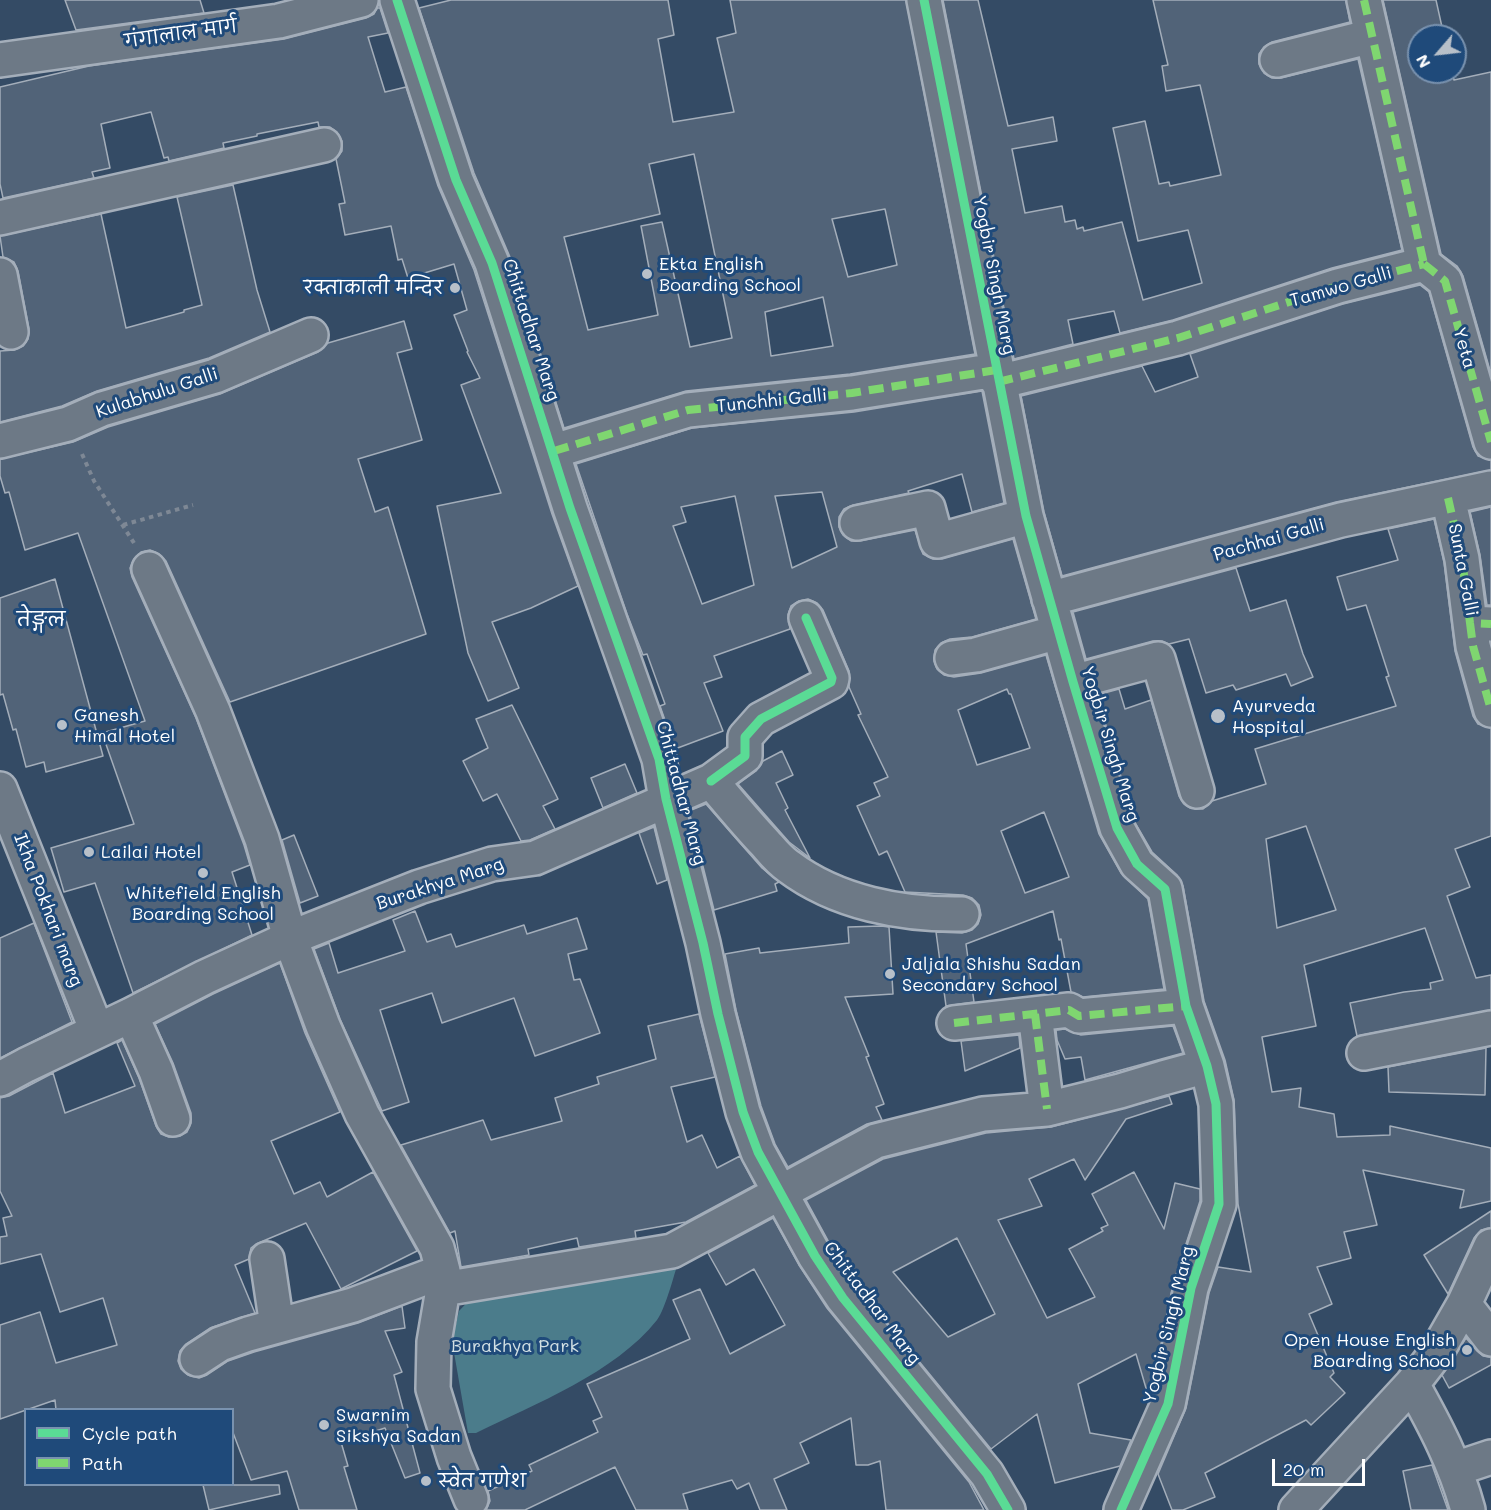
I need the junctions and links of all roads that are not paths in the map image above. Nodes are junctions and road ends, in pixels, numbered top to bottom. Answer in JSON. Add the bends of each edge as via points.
{"nodes":[{"id":1,"x":361,"y":0,"type":"edge"},
{"id":2,"x":397,"y":0,"type":"edge"},
{"id":3,"x":924,"y":0,"type":"edge"},
{"id":4,"x":1364,"y":0,"type":"edge"},
{"id":5,"x":1372,"y":36,"type":"junction"},
{"id":6,"x":0,"y":60,"type":"edge"},
{"id":7,"x":1277,"y":60,"type":"dead end"},
{"id":8,"x":324,"y":145,"type":"dead end"},
{"id":9,"x":0,"y":218,"type":"edge"},
{"id":10,"x":1424,"y":264,"type":"junction"},
{"id":11,"x":0,"y":275,"type":"edge"},
{"id":12,"x":11,"y":332,"type":"dead end"},
{"id":13,"x":311,"y":335,"type":"dead end"},
{"id":14,"x":997,"y":376,"type":"junction"},
{"id":15,"x":0,"y":441,"type":"edge"},
{"id":16,"x":1491,"y":442,"type":"edge"},
{"id":17,"x":554,"y":451,"type":"junction"},
{"id":18,"x":1491,"y":488,"type":"edge"},
{"id":19,"x":1448,"y":498,"type":"junction"},
{"id":20,"x":1026,"y":516,"type":"junction"},
{"id":21,"x":857,"y":523,"type":"dead end"},
{"id":22,"x":149,"y":569,"type":"road end"},
{"id":23,"x":1049,"y":599,"type":"junction"},
{"id":24,"x":806,"y":618,"type":"dead end"},
{"id":25,"x":1480,"y":624,"type":"edge"},
{"id":26,"x":1058,"y":632,"type":"junction"},
{"id":27,"x":952,"y":658,"type":"dead end"},
{"id":28,"x":1073,"y":682,"type":"junction"},
{"id":29,"x":1491,"y":710,"type":"edge"},
{"id":30,"x":711,"y":781,"type":"junction"},
{"id":31,"x":0,"y":789,"type":"edge"},
{"id":32,"x":1197,"y":791,"type":"dead end"},
{"id":33,"x":666,"y":799,"type":"junction"},
{"id":34,"x":962,"y":914,"type":"dead end"},
{"id":35,"x":290,"y":938,"type":"junction"},
{"id":36,"x":1186,"y":1006,"type":"junction"},
{"id":37,"x":1035,"y":1014,"type":"junction"},
{"id":38,"x":131,"y":1015,"type":"junction"},
{"id":39,"x":954,"y":1023,"type":"dead end"},
{"id":40,"x":1491,"y":1028,"type":"edge"},
{"id":41,"x":97,"y":1031,"type":"junction"},
{"id":42,"x":1364,"y":1053,"type":"dead end"},
{"id":43,"x":1207,"y":1066,"type":"junction"},
{"id":44,"x":0,"y":1079,"type":"edge"},
{"id":45,"x":1047,"y":1109,"type":"junction"},
{"id":46,"x":173,"y":1119,"type":"dead end"},
{"id":47,"x":779,"y":1193,"type":"junction"},
{"id":48,"x":1491,"y":1246,"type":"edge"},
{"id":49,"x":267,"y":1259,"type":"dead end"},
{"id":50,"x":443,"y":1280,"type":"junction"},
{"id":51,"x":1464,"y":1304,"type":"junction"},
{"id":52,"x":277,"y":1326,"type":"junction"},
{"id":53,"x":1491,"y":1339,"type":"edge"},
{"id":54,"x":197,"y":1359,"type":"dead end"},
{"id":55,"x":1413,"y":1384,"type":"junction"},
{"id":56,"x":1491,"y":1457,"type":"edge"},
{"id":57,"x":1455,"y":1469,"type":"junction"},
{"id":58,"x":471,"y":1499,"type":"dead end"},
{"id":59,"x":1008,"y":1510,"type":"edge"},
{"id":60,"x":1121,"y":1510,"type":"edge"},
{"id":61,"x":1296,"y":1510,"type":"edge"},
{"id":62,"x":1468,"y":1510,"type":"edge"}],
"edges":[{"from":1,"to":6,"type":"street","name":"गंगालाल मार्ग","via":[[279,21]]},
{"from":2,"to":17,"type":"street","name":"Chittadhar Marg","via":[[456,180],[492,263]]},
{"from":3,"to":14,"type":"street","name":"Yogbir Singh Marg"},
{"from":4,"to":5,"type":"street"},
{"from":5,"to":7,"type":"street"},
{"from":5,"to":10,"type":"street"},
{"from":8,"to":9,"type":"street"},
{"from":10,"to":14,"type":"street","name":"Tamwo Galli","via":[[1338,286],[1178,338]]},
{"from":10,"to":16,"type":"street","name":"Yeta","via":[[1445,281]]},
{"from":11,"to":12,"type":"street"},
{"from":13,"to":15,"type":"street","name":"Kulabhulu Galli","via":[[216,376],[102,409],[68,424]]},
{"from":14,"to":17,"type":"street","name":"Tunchhi Galli","via":[[688,410]]},
{"from":14,"to":20,"type":"street","name":"Yogbir Singh Marg"},
{"from":17,"to":33,"type":"street","name":"Chittadhar Marg","via":[[570,508],[659,759]]},
{"from":18,"to":19,"type":"street","name":"Pachhai Galli"},
{"from":19,"to":23,"type":"street","name":"Pachhai Galli","via":[[1341,520]]},
{"from":19,"to":25,"type":"street","name":"Sunta Galli"},
{"from":20,"to":21,"type":"street","via":[[938,541],[928,508]]},
{"from":20,"to":23,"type":"street","name":"Yogbir Singh Marg"},
{"from":22,"to":35,"type":"street","via":[[213,711],[246,796]]},
{"from":23,"to":26,"type":"street","name":"Yogbir Singh Marg"},
{"from":24,"to":30,"type":"street","name":"Burakhya Marg","via":[[831,682],[761,718],[745,737],[745,756]]},
{"from":25,"to":29,"type":"street","name":"Sunta Galli","via":[[1473,646]]},
{"from":26,"to":27,"type":"street"},
{"from":26,"to":28,"type":"street","name":"Yogbir Singh Marg"},
{"from":28,"to":32,"type":"street","via":[[1158,659]]},
{"from":28,"to":36,"type":"street","name":"Yogbir Singh Marg","via":[[1117,828],[1137,864],[1164,889]]},
{"from":30,"to":33,"type":"street","name":"Burakhya Marg"},
{"from":30,"to":34,"type":"street","via":[[786,865],[810,881],[862,902],[894,909]]},
{"from":31,"to":41,"type":"street","name":"Ikha Pokhari marg"},
{"from":33,"to":35,"type":"street","name":"Burakhya Marg","via":[[535,858],[492,864],[429,884]]},
{"from":33,"to":47,"type":"street","name":"Chittadhar Marg","via":[[743,1112]]},
{"from":35,"to":38,"type":"street","name":"Burakhya Marg"},
{"from":35,"to":50,"type":"street","via":[[362,1114],[437,1248]]},
{"from":36,"to":37,"type":"street","via":[[1079,1016],[1069,1010]]},
{"from":36,"to":43,"type":"street","name":"Yogbir Singh Marg"},
{"from":37,"to":39,"type":"street"},
{"from":37,"to":45,"type":"street"},
{"from":38,"to":41,"type":"street","name":"Burakhya Marg"},
{"from":38,"to":46,"type":"street"},
{"from":40,"to":42,"type":"street"},
{"from":41,"to":44,"type":"street","name":"Burakhya Marg"},
{"from":43,"to":45,"type":"street"},
{"from":43,"to":60,"type":"street","name":"Yogbir Singh Marg","via":[[1216,1104],[1219,1204],[1191,1288],[1168,1404]]},
{"from":45,"to":47,"type":"street","via":[[983,1114],[876,1141]]},
{"from":47,"to":50,"type":"street","via":[[672,1251]]},
{"from":47,"to":59,"type":"street","name":"Chittadhar Marg","via":[[843,1298],[987,1474]]},
{"from":48,"to":51,"type":"street"},
{"from":49,"to":52,"type":"street"},
{"from":50,"to":52,"type":"street"},
{"from":50,"to":58,"type":"street","via":[[434,1342],[433,1389]]},
{"from":51,"to":53,"type":"street"},
{"from":51,"to":55,"type":"street"},
{"from":52,"to":54,"type":"street","via":[[220,1344]]},
{"from":55,"to":57,"type":"street"},
{"from":55,"to":61,"type":"street"},
{"from":56,"to":57,"type":"street"},
{"from":57,"to":62,"type":"street"}]}
